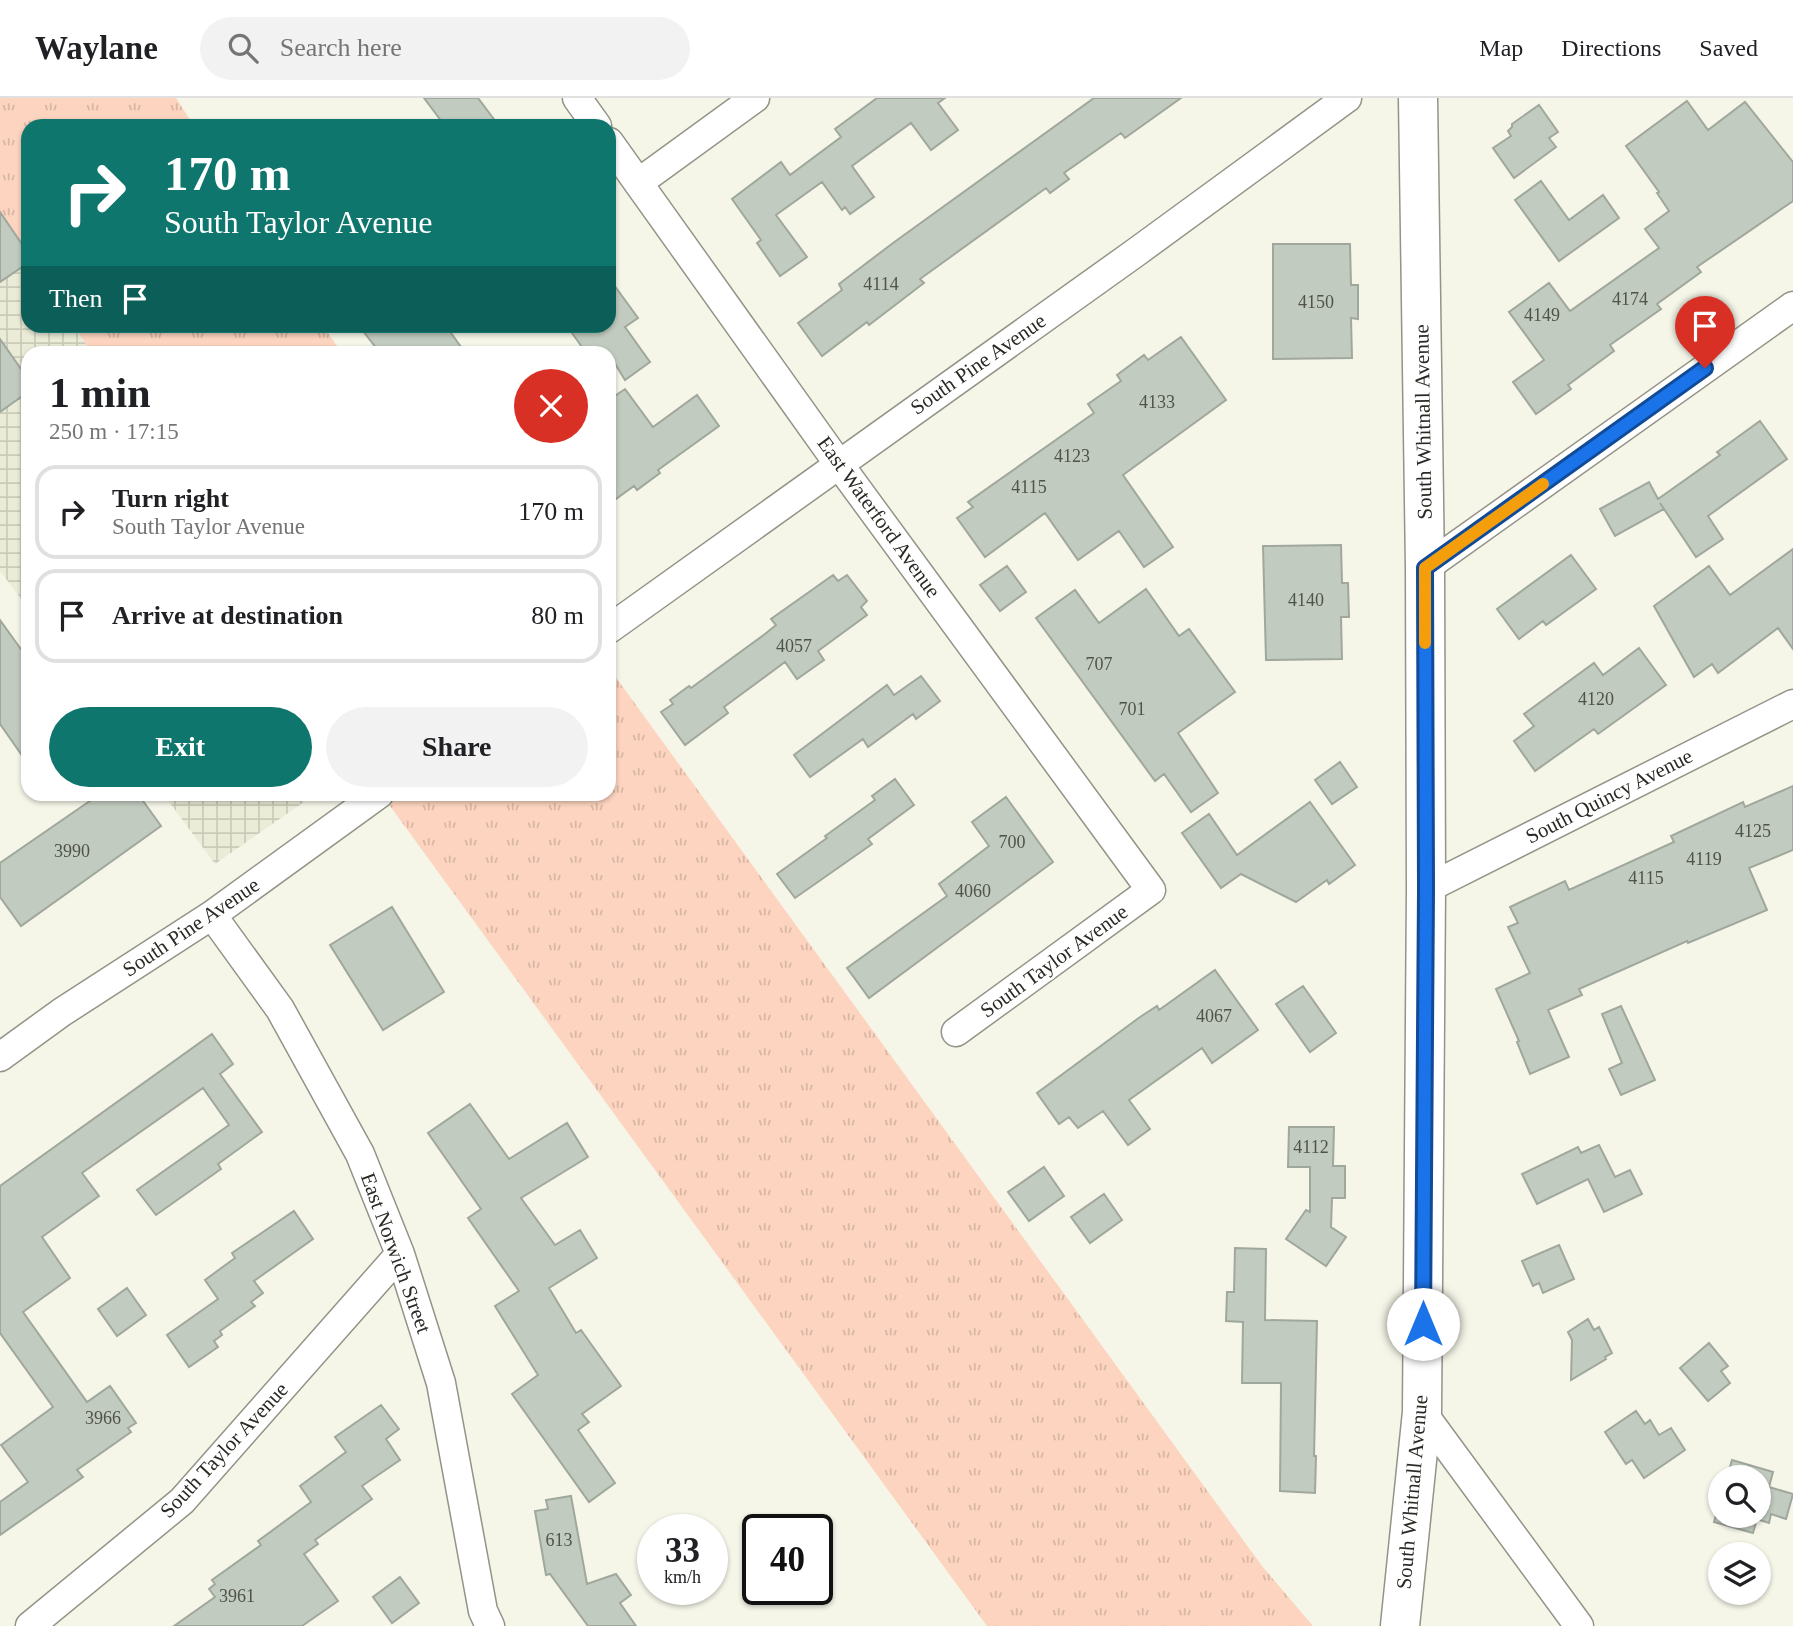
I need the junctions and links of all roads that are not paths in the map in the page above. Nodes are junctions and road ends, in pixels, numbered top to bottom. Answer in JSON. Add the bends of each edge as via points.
{"nodes":[{"id":1,"x":577,"y":98,"type":"edge"},
{"id":2,"x":755,"y":98,"type":"edge"},
{"id":3,"x":1347,"y":98,"type":"edge"},
{"id":4,"x":1418,"y":98,"type":"edge"},
{"id":5,"x":592,"y":119,"type":"edge"},
{"id":6,"x":616,"y":152,"type":"edge"},
{"id":7,"x":638,"y":183,"type":"junction"},
{"id":8,"x":1793,"y":306,"type":"edge"},
{"id":9,"x":838,"y":463,"type":"junction"},
{"id":10,"x":1425,"y":568,"type":"junction"},
{"id":11,"x":616,"y":624,"type":"edge"},
{"id":12,"x":1793,"y":704,"type":"edge"},
{"id":13,"x":369,"y":801,"type":"edge"},
{"id":14,"x":1151,"y":890,"type":"joint"},
{"id":15,"x":1426,"y":890,"type":"junction"},
{"id":16,"x":212,"y":915,"type":"junction"},
{"id":17,"x":956,"y":1032,"type":"dead end"},
{"id":18,"x":0,"y":1057,"type":"edge"},
{"id":19,"x":400,"y":1254,"type":"junction"},
{"id":20,"x":1422,"y":1412,"type":"junction"},
{"id":21,"x":30,"y":1626,"type":"edge"},
{"id":22,"x":490,"y":1626,"type":"edge"},
{"id":23,"x":1400,"y":1626,"type":"edge"},
{"id":24,"x":1579,"y":1626,"type":"edge"}],
"edges":[{"from":1,"to":5,"type":"street"},
{"from":2,"to":7,"type":"street"},
{"from":3,"to":9,"type":"street","name":"South Pine Avenue"},
{"from":4,"to":10,"type":"street","name":"South Whitnall Avenue"},
{"from":6,"to":7,"type":"street","name":"East Waterford Avenue"},
{"from":7,"to":9,"type":"street","name":"East Waterford Avenue"},
{"from":8,"to":10,"type":"street"},
{"from":9,"to":11,"type":"street","name":"South Pine Avenue"},
{"from":9,"to":14,"type":"street","name":"East Waterford Avenue"},
{"from":10,"to":15,"type":"street","name":"South Whitnall Avenue"},
{"from":12,"to":15,"type":"street","name":"South Quincy Avenue"},
{"from":13,"to":16,"type":"street","name":"South Pine Avenue"},
{"from":14,"to":17,"type":"street","name":"South Taylor Avenue"},
{"from":15,"to":20,"type":"street","name":"South Whitnall Avenue"},
{"from":16,"to":18,"type":"street","name":"South Pine Avenue"},
{"from":16,"to":19,"type":"street","name":"East Norwich Street","via":[[294,1033],[360,1154]]},
{"from":19,"to":21,"type":"street","name":"South Taylor Avenue","via":[[182,1501]]},
{"from":19,"to":22,"type":"street","name":"East Norwich Street","via":[[440,1382],[483,1611]]},
{"from":20,"to":23,"type":"street","name":"South Whitnall Avenue"},
{"from":20,"to":24,"type":"street"}]}
